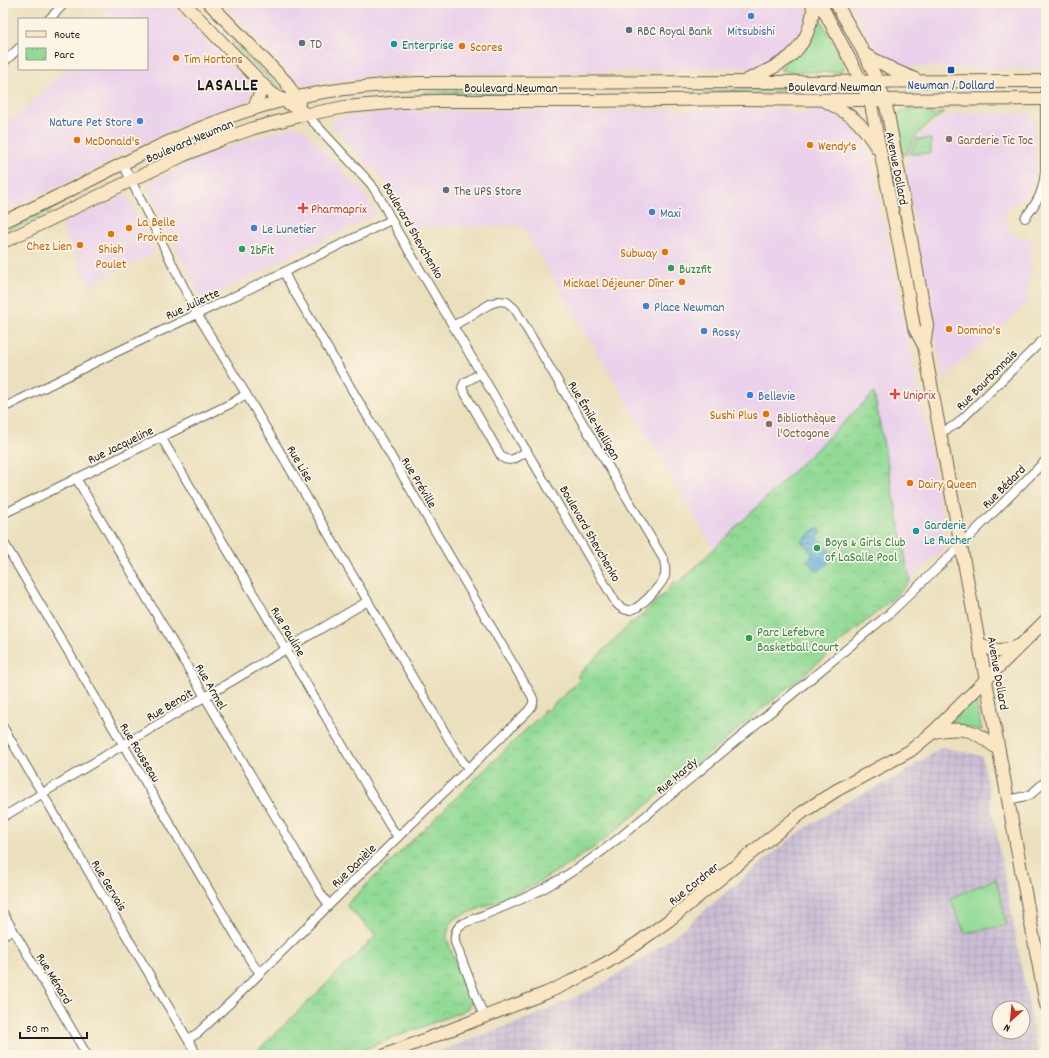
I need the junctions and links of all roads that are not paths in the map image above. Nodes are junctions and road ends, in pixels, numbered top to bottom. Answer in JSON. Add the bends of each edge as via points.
{"nodes":[{"id":1,"x":65,"y":3,"type":"edge"},
{"id":2,"x":184,"y":3,"type":"edge"},
{"id":3,"x":209,"y":3,"type":"edge"},
{"id":4,"x":813,"y":3,"type":"edge"},
{"id":5,"x":820,"y":3,"type":"edge"},
{"id":6,"x":836,"y":3,"type":"edge"},
{"id":7,"x":50,"y":18,"type":"edge"},
{"id":8,"x":18,"y":49,"type":"edge"},
{"id":9,"x":864,"y":54,"type":"junction"},
{"id":10,"x":3,"y":63,"type":"edge"},
{"id":11,"x":259,"y":81,"type":"junction"},
{"id":12,"x":744,"y":81,"type":"junction"},
{"id":13,"x":861,"y":81,"type":"junction"},
{"id":14,"x":877,"y":81,"type":"junction"},
{"id":15,"x":922,"y":81,"type":"junction"},
{"id":16,"x":1045,"y":81,"type":"edge"},
{"id":17,"x":296,"y":97,"type":"junction"},
{"id":18,"x":1045,"y":99,"type":"edge"},
{"id":19,"x":283,"y":100,"type":"junction"},
{"id":20,"x":823,"y":100,"type":"junction"},
{"id":21,"x":869,"y":100,"type":"junction"},
{"id":22,"x":884,"y":100,"type":"junction"},
{"id":23,"x":253,"y":109,"type":"junction"},
{"id":24,"x":306,"y":114,"type":"junction"},
{"id":25,"x":881,"y":154,"type":"junction"},
{"id":26,"x":123,"y":164,"type":"junction"},
{"id":27,"x":131,"y":181,"type":"junction"},
{"id":28,"x":1025,"y":218,"type":"dead end"},
{"id":29,"x":391,"y":220,"type":"junction"},
{"id":30,"x":3,"y":222,"type":"edge"},
{"id":31,"x":3,"y":242,"type":"edge"},
{"id":32,"x":284,"y":272,"type":"junction"},
{"id":33,"x":197,"y":314,"type":"junction"},
{"id":34,"x":453,"y":326,"type":"junction"},
{"id":35,"x":1046,"y":337,"type":"edge"},
{"id":36,"x":924,"y":346,"type":"junction"},
{"id":37,"x":480,"y":373,"type":"junction"},
{"id":38,"x":246,"y":394,"type":"junction"},
{"id":39,"x":3,"y":408,"type":"edge"},
{"id":40,"x":940,"y":432,"type":"junction"},
{"id":41,"x":161,"y":437,"type":"junction"},
{"id":42,"x":527,"y":451,"type":"junction"},
{"id":43,"x":1046,"y":460,"type":"edge"},
{"id":44,"x":76,"y":478,"type":"junction"},
{"id":45,"x":3,"y":514,"type":"edge"},
{"id":46,"x":3,"y":541,"type":"edge"},
{"id":47,"x":961,"y":545,"type":"junction"},
{"id":48,"x":368,"y":601,"type":"junction"},
{"id":49,"x":642,"y":603,"type":"joint"},
{"id":50,"x":1046,"y":620,"type":"edge"},
{"id":51,"x":979,"y":644,"type":"junction"},
{"id":52,"x":1021,"y":645,"type":"junction"},
{"id":53,"x":286,"y":650,"type":"junction"},
{"id":54,"x":986,"y":680,"type":"junction"},
{"id":55,"x":204,"y":697,"type":"junction"},
{"id":56,"x":533,"y":705,"type":"joint"},
{"id":57,"x":3,"y":727,"type":"edge"},
{"id":58,"x":933,"y":732,"type":"junction"},
{"id":59,"x":123,"y":745,"type":"junction"},
{"id":60,"x":998,"y":750,"type":"junction"},
{"id":61,"x":469,"y":769,"type":"junction"},
{"id":62,"x":1046,"y":781,"type":"edge"},
{"id":63,"x":42,"y":793,"type":"junction"},
{"id":64,"x":1008,"y":800,"type":"junction"},
{"id":65,"x":3,"y":817,"type":"edge"},
{"id":66,"x":398,"y":837,"type":"junction"},
{"id":67,"x":329,"y":905,"type":"junction"},
{"id":68,"x":3,"y":913,"type":"edge"},
{"id":69,"x":13,"y":930,"type":"junction"},
{"id":70,"x":3,"y":936,"type":"edge"},
{"id":71,"x":260,"y":973,"type":"junction"},
{"id":72,"x":1046,"y":1005,"type":"edge"},
{"id":73,"x":484,"y":1017,"type":"junction"},
{"id":74,"x":188,"y":1039,"type":"junction"},
{"id":75,"x":87,"y":1055,"type":"edge"},
{"id":76,"x":197,"y":1055,"type":"edge"},
{"id":77,"x":385,"y":1055,"type":"edge"}],
"edges":[{"from":1,"to":7,"type":"street"},
{"from":2,"to":11,"type":"main road","name":"Boulevard Shevchenko"},
{"from":3,"to":17,"type":"main road","name":"Boulevard Shevchenko","via":[[286,82]]},
{"from":4,"to":12,"type":"main road","via":[[808,30],[793,55],[783,63]]},
{"from":5,"to":13,"type":"main road","name":"Avenue Dollard"},
{"from":6,"to":9,"type":"main road","name":"Avenue Dollard"},
{"from":8,"to":10,"type":"street"},
{"from":9,"to":14,"type":"main road","name":"Avenue Dollard"},
{"from":9,"to":15,"type":"main road"},
{"from":11,"to":19,"type":"main road","name":"Boulevard Shevchenko"},
{"from":11,"to":23,"type":"main road","via":[[260,94]]},
{"from":12,"to":13,"type":"main road","name":"Boulevard Newman"},
{"from":12,"to":17,"type":"main road","name":"Boulevard Newman","via":[[402,84],[354,87]]},
{"from":13,"to":14,"type":"main road","name":"Boulevard Newman"},
{"from":13,"to":21,"type":"main road","name":"Avenue Dollard"},
{"from":14,"to":15,"type":"main road","name":"Boulevard Newman"},
{"from":14,"to":22,"type":"main road","name":"Avenue Dollard"},
{"from":15,"to":16,"type":"main road","name":"Boulevard Newman"},
{"from":16,"to":18,"type":"street"},
{"from":17,"to":19,"type":"main road","name":"Boulevard Newman"},
{"from":17,"to":24,"type":"main road","name":"Boulevard Shevchenko"},
{"from":18,"to":22,"type":"main road","name":"Boulevard Newman"},
{"from":18,"to":28,"type":"street","via":[[1043,185],[1039,198]]},
{"from":19,"to":23,"type":"main road","name":"Boulevard Newman"},
{"from":19,"to":24,"type":"main road","name":"Boulevard Shevchenko"},
{"from":20,"to":21,"type":"main road","name":"Boulevard Newman"},
{"from":20,"to":24,"type":"main road","name":"Boulevard Newman","via":[[418,102],[356,106]]},
{"from":20,"to":25,"type":"main road","via":[[857,121]]},
{"from":21,"to":22,"type":"main road","name":"Boulevard Newman"},
{"from":21,"to":25,"type":"main road","name":"Avenue Dollard"},
{"from":22,"to":36,"type":"main road","name":"Avenue Dollard","via":[[927,325]]},
{"from":23,"to":26,"type":"main road","name":"Boulevard Newman","via":[[199,128]]},
{"from":24,"to":27,"type":"main road","name":"Boulevard Newman","via":[[220,140]]},
{"from":24,"to":29,"type":"street","name":"Boulevard Shevchenko","via":[[371,184]]},
{"from":25,"to":36,"type":"main road","name":"Avenue Dollard","via":[[914,327]]},
{"from":26,"to":27,"type":"street","name":"Rue Lise"},
{"from":26,"to":30,"type":"main road","name":"Boulevard Newman"},
{"from":27,"to":31,"type":"main road","name":"Boulevard Newman"},
{"from":27,"to":33,"type":"street","name":"Rue Lise"},
{"from":29,"to":32,"type":"street","name":"Rue Juliette"},
{"from":29,"to":34,"type":"street","name":"Boulevard Shevchenko"},
{"from":32,"to":33,"type":"street","name":"Rue Juliette"},
{"from":32,"to":56,"type":"street","name":"Rue Préville","via":[[529,691],[534,700]]},
{"from":33,"to":38,"type":"street","name":"Rue Lise"},
{"from":33,"to":39,"type":"street","name":"Rue Juliette"},
{"from":34,"to":37,"type":"street","name":"Boulevard Shevchenko"},
{"from":34,"to":49,"type":"street","name":"Rue Émile-Nelligan","via":[[499,301],[509,303],[518,313],[664,560],[666,570],[663,579]]},
{"from":35,"to":40,"type":"street","name":"Rue Bourbonnais","via":[[957,424]]},
{"from":36,"to":40,"type":"main road","name":"Avenue Dollard"},
{"from":37,"to":42,"type":"street","name":"Boulevard Shevchenko"},
{"from":37,"to":42,"type":"street","via":[[462,388],[501,456],[510,460]]},
{"from":38,"to":41,"type":"street","name":"Rue Jacqueline"},
{"from":38,"to":48,"type":"street","name":"Rue Lise"},
{"from":40,"to":47,"type":"main road","name":"Avenue Dollard"},
{"from":41,"to":44,"type":"street","name":"Rue Jacqueline"},
{"from":41,"to":53,"type":"street","name":"Rue Pauline"},
{"from":42,"to":49,"type":"street","name":"Boulevard Shevchenko","via":[[616,603],[628,610]]},
{"from":43,"to":47,"type":"street","name":"Rue Bédard"},
{"from":44,"to":45,"type":"street","name":"Rue Jacqueline"},
{"from":44,"to":55,"type":"street","name":"Rue Armel"},
{"from":46,"to":59,"type":"street","name":"Rue Rousseau"},
{"from":47,"to":51,"type":"main road","name":"Avenue Dollard"},
{"from":47,"to":73,"type":"street","name":"Rue Hardy","via":[[890,612],[603,851],[548,886],[458,927],[454,935],[455,942]]},
{"from":48,"to":53,"type":"street","name":"Rue Benoit"},
{"from":48,"to":61,"type":"street","name":"Rue Lise","via":[[460,758]]},
{"from":50,"to":52,"type":"main road","name":"Rue Cordner"},
{"from":51,"to":52,"type":"main road","via":[[998,652]]},
{"from":51,"to":54,"type":"main road","name":"Avenue Dollard"},
{"from":52,"to":54,"type":"main road","name":"Rue Cordner"},
{"from":53,"to":55,"type":"street","name":"Rue Benoit"},
{"from":53,"to":66,"type":"street","name":"Rue Pauline"},
{"from":54,"to":58,"type":"main road","name":"Rue Cordner"},
{"from":54,"to":60,"type":"main road","name":"Avenue Dollard"},
{"from":55,"to":59,"type":"street","name":"Rue Benoit"},
{"from":55,"to":67,"type":"street","name":"Rue Armel"},
{"from":56,"to":61,"type":"street","name":"Rue Danièle"},
{"from":57,"to":63,"type":"street","name":"Rue Gervais"},
{"from":58,"to":60,"type":"main road","via":[[952,729],[970,731]]},
{"from":58,"to":73,"type":"main road","name":"Rue Cordner","via":[[910,751],[848,784],[803,812],[631,948],[559,988]]},
{"from":59,"to":63,"type":"street","name":"Rue Benoit"},
{"from":59,"to":71,"type":"street","name":"Rue Rousseau"},
{"from":60,"to":64,"type":"main road","name":"Avenue Dollard"},
{"from":61,"to":66,"type":"street","name":"Rue Danièle"},
{"from":62,"to":64,"type":"street","via":[[1030,795]]},
{"from":63,"to":65,"type":"street","name":"Rue Benoit"},
{"from":63,"to":74,"type":"street","name":"Rue Gervais"},
{"from":64,"to":72,"type":"main road","name":"Avenue Dollard"},
{"from":66,"to":67,"type":"street","name":"Rue Danièle"},
{"from":67,"to":71,"type":"street","name":"Rue Danièle"},
{"from":68,"to":69,"type":"street","name":"Rue Ménard"},
{"from":69,"to":70,"type":"street"},
{"from":69,"to":75,"type":"street","name":"Rue Ménard"},
{"from":71,"to":74,"type":"street","name":"Rue Danièle","via":[[201,1030]]},
{"from":73,"to":77,"type":"main road","name":"Rue Cordner"},
{"from":74,"to":76,"type":"street","name":"Rue Gervais"}]}
